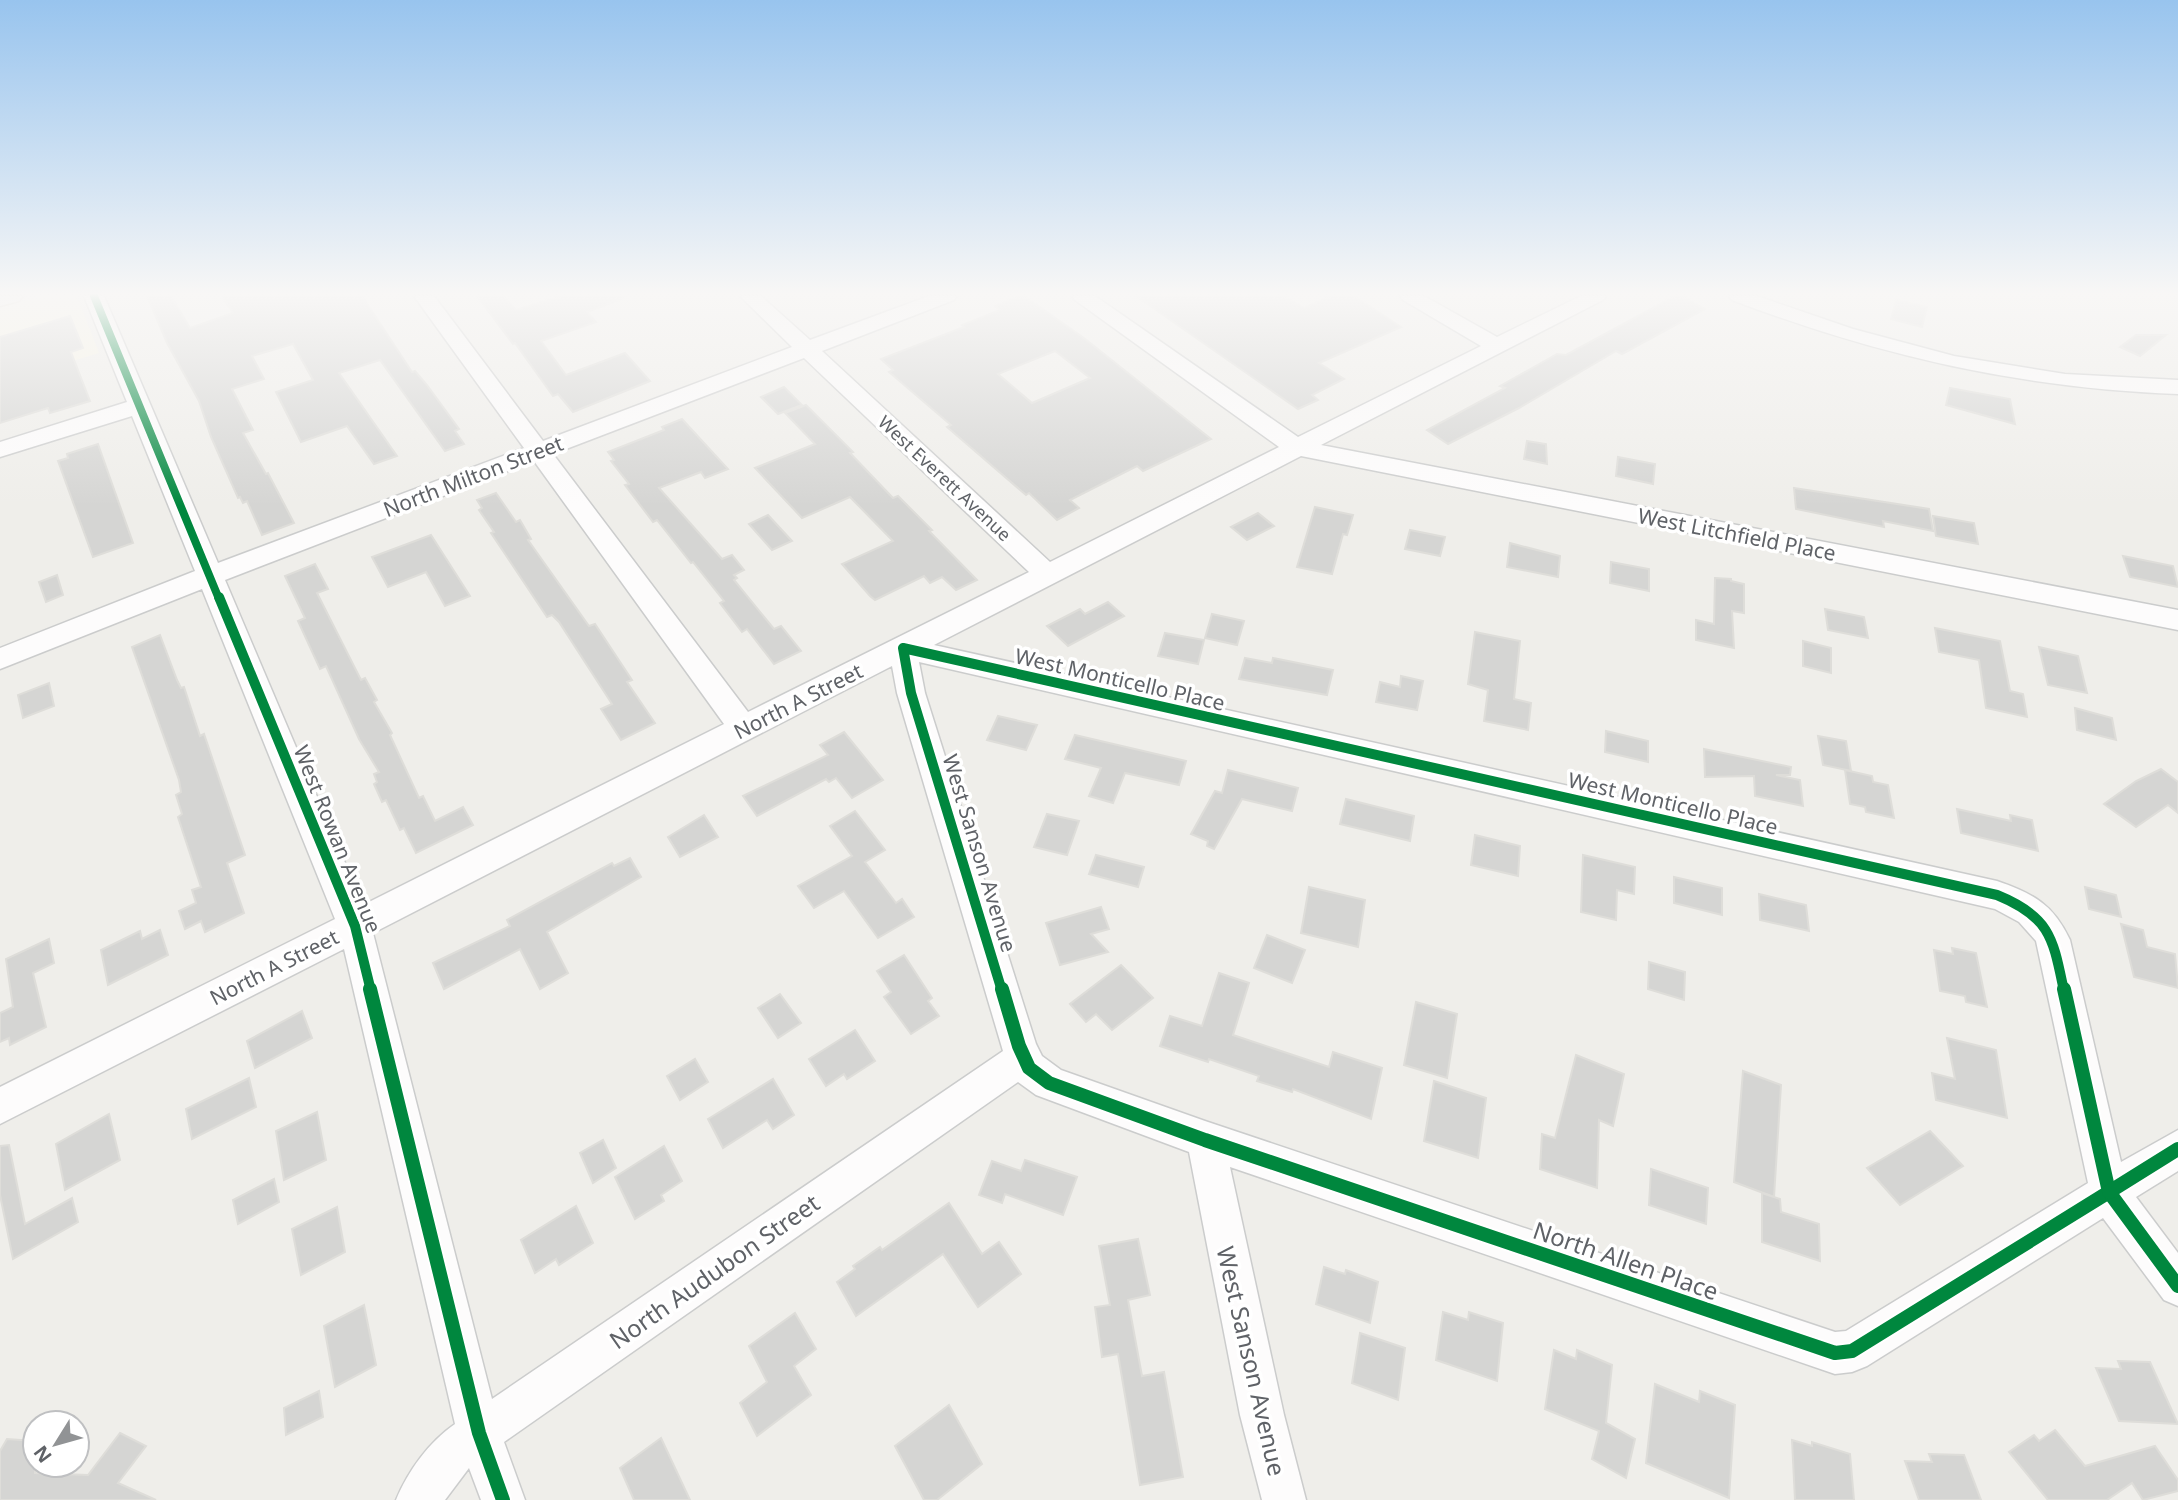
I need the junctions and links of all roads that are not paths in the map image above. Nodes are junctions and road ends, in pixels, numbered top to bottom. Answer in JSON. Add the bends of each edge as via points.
{"nodes":[{"id":1,"x":123,"y":366,"type":"edge"},
{"id":2,"x":475,"y":366,"type":"edge"},
{"id":3,"x":762,"y":366,"type":"edge"},
{"id":4,"x":824,"y":366,"type":"edge"},
{"id":5,"x":1182,"y":366,"type":"edge"},
{"id":6,"x":1457,"y":366,"type":"edge"},
{"id":7,"x":1973,"y":366,"type":"edge"},
{"id":8,"x":2178,"y":387,"type":"edge"},
{"id":9,"x":139,"y":406,"type":"junction"},
{"id":10,"x":1297,"y":447,"type":"junction"},
{"id":11,"x":0,"y":450,"type":"edge"},
{"id":12,"x":538,"y":452,"type":"junction"},
{"id":13,"x":1047,"y":574,"type":"junction"},
{"id":14,"x":209,"y":576,"type":"junction"},
{"id":15,"x":2178,"y":620,"type":"edge"},
{"id":16,"x":903,"y":648,"type":"junction"},
{"id":17,"x":0,"y":659,"type":"edge"},
{"id":18,"x":744,"y":729,"type":"junction"},
{"id":19,"x":355,"y":926,"type":"junction"},
{"id":20,"x":1026,"y":1062,"type":"junction"},
{"id":21,"x":0,"y":1106,"type":"edge"},
{"id":22,"x":1205,"y":1140,"type":"junction"},
{"id":23,"x":2178,"y":1149,"type":"edge"},
{"id":24,"x":2109,"y":1193,"type":"junction"},
{"id":25,"x":2178,"y":1286,"type":"edge"},
{"id":26,"x":479,"y":1433,"type":"junction"},
{"id":27,"x":418,"y":1500,"type":"edge"},
{"id":28,"x":503,"y":1500,"type":"edge"},
{"id":29,"x":1284,"y":1500,"type":"edge"}],
"edges":[{"from":1,"to":9,"type":"street","name":"West Rowan Avenue"},
{"from":2,"to":12,"type":"street"},
{"from":3,"to":12,"type":"street","name":"North Milton Street"},
{"from":4,"to":13,"type":"street","name":"West Everett Avenue"},
{"from":5,"to":10,"type":"street"},
{"from":6,"to":10,"type":"street","name":"North A Street"},
{"from":7,"to":8,"type":"street","via":[[2070,381]]},
{"from":9,"to":11,"type":"street"},
{"from":9,"to":14,"type":"street","name":"West Rowan Avenue"},
{"from":10,"to":13,"type":"street","name":"North A Street"},
{"from":10,"to":15,"type":"street","name":"West Litchfield Place"},
{"from":12,"to":14,"type":"street","name":"North Milton Street"},
{"from":12,"to":18,"type":"street"},
{"from":13,"to":16,"type":"street","name":"North A Street"},
{"from":14,"to":17,"type":"street","name":"North Milton Street"},
{"from":14,"to":19,"type":"street","name":"West Rowan Avenue"},
{"from":16,"to":18,"type":"street","name":"North A Street"},
{"from":16,"to":20,"type":"street","name":"West Sanson Avenue","via":[[911,693]]},
{"from":16,"to":24,"type":"street","name":"West Monticello Place","via":[[1983,892],[2018,904],[2041,920],[2053,940]]},
{"from":18,"to":19,"type":"street","name":"North A Street"},
{"from":19,"to":21,"type":"street","name":"North A Street"},
{"from":19,"to":26,"type":"street","name":"West Rowan Avenue"},
{"from":20,"to":22,"type":"street","name":"North Allen Place","via":[[1049,1083]]},
{"from":20,"to":26,"type":"street","name":"North Audubon Street"},
{"from":22,"to":24,"type":"street","name":"North Allen Place","via":[[1835,1353],[1852,1350]]},
{"from":22,"to":29,"type":"street","name":"West Sanson Avenue"},
{"from":23,"to":24,"type":"street","name":"North Allen Place"},
{"from":24,"to":25,"type":"street","name":"West Monticello Place"},
{"from":26,"to":27,"type":"street","name":"North Audubon Street","via":[[447,1459]]},
{"from":26,"to":28,"type":"street","name":"West Rowan Avenue"}]}
